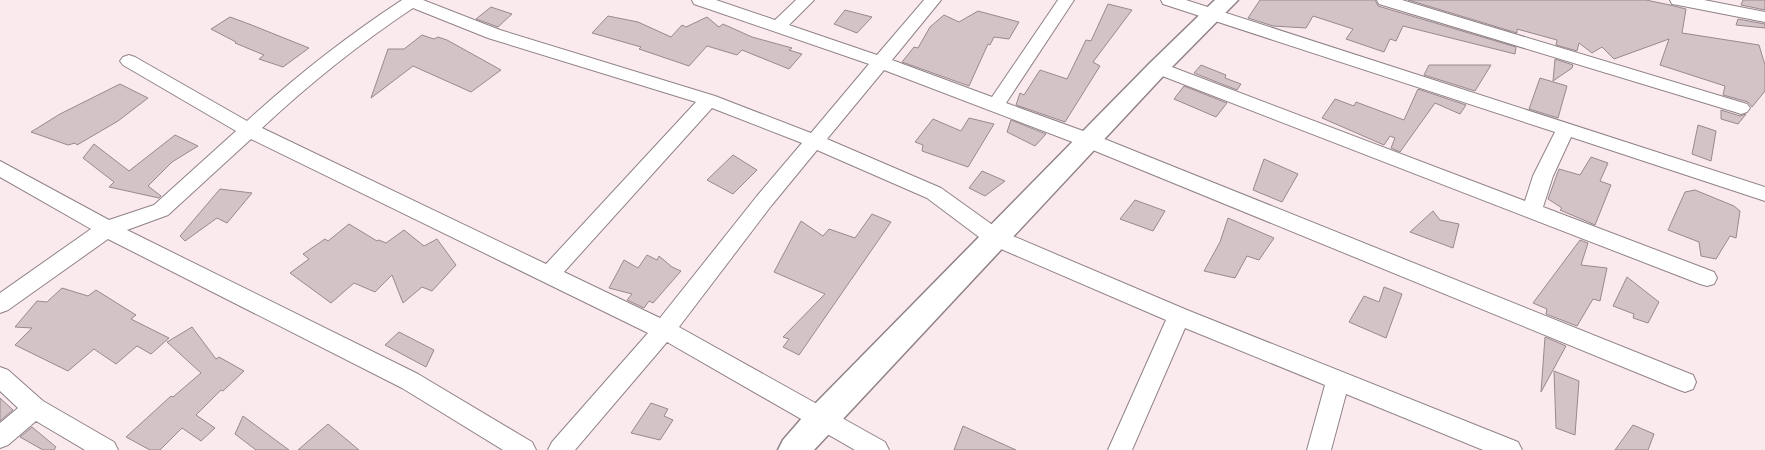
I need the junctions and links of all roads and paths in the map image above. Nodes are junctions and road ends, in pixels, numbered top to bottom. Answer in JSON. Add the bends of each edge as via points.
{"nodes":[{"id":1,"x":700,"y":0,"type":"edge"},
{"id":2,"x":806,"y":0,"type":"edge"},
{"id":3,"x":933,"y":0,"type":"edge"},
{"id":4,"x":1066,"y":0,"type":"edge"},
{"id":5,"x":1169,"y":0,"type":"edge"},
{"id":6,"x":1385,"y":0,"type":"edge"},
{"id":7,"x":1678,"y":0,"type":"edge"},
{"id":8,"x":412,"y":1,"type":"edge"},
{"id":9,"x":1220,"y":7,"type":"edge"},
{"id":10,"x":1765,"y":17,"type":"edge"},
{"id":11,"x":778,"y":26,"type":"junction"},
{"id":12,"x":129,"y":61,"type":"dead end"},
{"id":13,"x":880,"y":63,"type":"junction"},
{"id":14,"x":1158,"y":68,"type":"junction"},
{"id":15,"x":709,"y":100,"type":"junction"},
{"id":16,"x":995,"y":106,"type":"junction"},
{"id":17,"x":1741,"y":108,"type":"dead end"},
{"id":18,"x":249,"y":130,"type":"junction"},
{"id":19,"x":1566,"y":130,"type":"junction"},
{"id":20,"x":1090,"y":140,"type":"junction"},
{"id":21,"x":814,"y":141,"type":"junction"},
{"id":22,"x":0,"y":168,"type":"edge"},
{"id":23,"x":1765,"y":194,"type":"edge"},
{"id":24,"x":1532,"y":211,"type":"junction"},
{"id":25,"x":107,"y":229,"type":"junction"},
{"id":26,"x":994,"y":237,"type":"junction"},
{"id":27,"x":550,"y":275,"type":"junction"},
{"id":28,"x":1708,"y":278,"type":"dead end"},
{"id":29,"x":0,"y":304,"type":"edge"},
{"id":30,"x":1179,"y":316,"type":"junction"},
{"id":31,"x":664,"y":330,"type":"junction"},
{"id":32,"x":0,"y":377,"type":"edge"},
{"id":33,"x":1338,"y":379,"type":"junction"},
{"id":34,"x":1685,"y":382,"type":"dead end"},
{"id":35,"x":35,"y":408,"type":"junction"},
{"id":36,"x":820,"y":420,"type":"junction"},
{"id":37,"x":0,"y":437,"type":"edge"},
{"id":38,"x":106,"y":450,"type":"edge"},
{"id":39,"x":524,"y":450,"type":"edge"},
{"id":40,"x":560,"y":450,"type":"edge"},
{"id":41,"x":794,"y":450,"type":"edge"},
{"id":42,"x":877,"y":450,"type":"edge"},
{"id":43,"x":1120,"y":450,"type":"edge"},
{"id":44,"x":1318,"y":450,"type":"edge"},
{"id":45,"x":1510,"y":450,"type":"edge"}],
"edges":[{"from":1,"to":11,"type":"street"},
{"from":2,"to":11,"type":"street"},
{"from":3,"to":13,"type":"street"},
{"from":4,"to":16,"type":"street"},
{"from":5,"to":9,"type":"street"},
{"from":6,"to":17,"type":"street"},
{"from":7,"to":10,"type":"street"},
{"from":8,"to":15,"type":"street","via":[[494,34]]},
{"from":8,"to":18,"type":"street","via":[[303,80]]},
{"from":9,"to":14,"type":"street"},
{"from":9,"to":19,"type":"street"},
{"from":11,"to":13,"type":"street"},
{"from":12,"to":18,"type":"street"},
{"from":13,"to":16,"type":"street"},
{"from":13,"to":21,"type":"street"},
{"from":14,"to":20,"type":"street"},
{"from":14,"to":24,"type":"street"},
{"from":15,"to":21,"type":"street"},
{"from":15,"to":27,"type":"street"},
{"from":16,"to":20,"type":"street"},
{"from":18,"to":25,"type":"street","via":[[161,210]]},
{"from":18,"to":27,"type":"street"},
{"from":19,"to":23,"type":"street"},
{"from":19,"to":24,"type":"street","via":[[1543,176]]},
{"from":20,"to":26,"type":"street"},
{"from":20,"to":34,"type":"street"},
{"from":21,"to":26,"type":"street","via":[[934,193]]},
{"from":21,"to":31,"type":"street"},
{"from":22,"to":25,"type":"street"},
{"from":24,"to":28,"type":"street"},
{"from":25,"to":29,"type":"street"},
{"from":25,"to":39,"type":"street","via":[[410,381]]},
{"from":26,"to":30,"type":"street"},
{"from":26,"to":36,"type":"street"},
{"from":27,"to":31,"type":"street"},
{"from":30,"to":33,"type":"street"},
{"from":30,"to":43,"type":"street"},
{"from":31,"to":36,"type":"street"},
{"from":31,"to":40,"type":"street"},
{"from":32,"to":35,"type":"street"},
{"from":33,"to":44,"type":"street"},
{"from":33,"to":45,"type":"street"},
{"from":35,"to":37,"type":"street"},
{"from":35,"to":38,"type":"street"},
{"from":36,"to":41,"type":"street"},
{"from":36,"to":42,"type":"street"}]}
